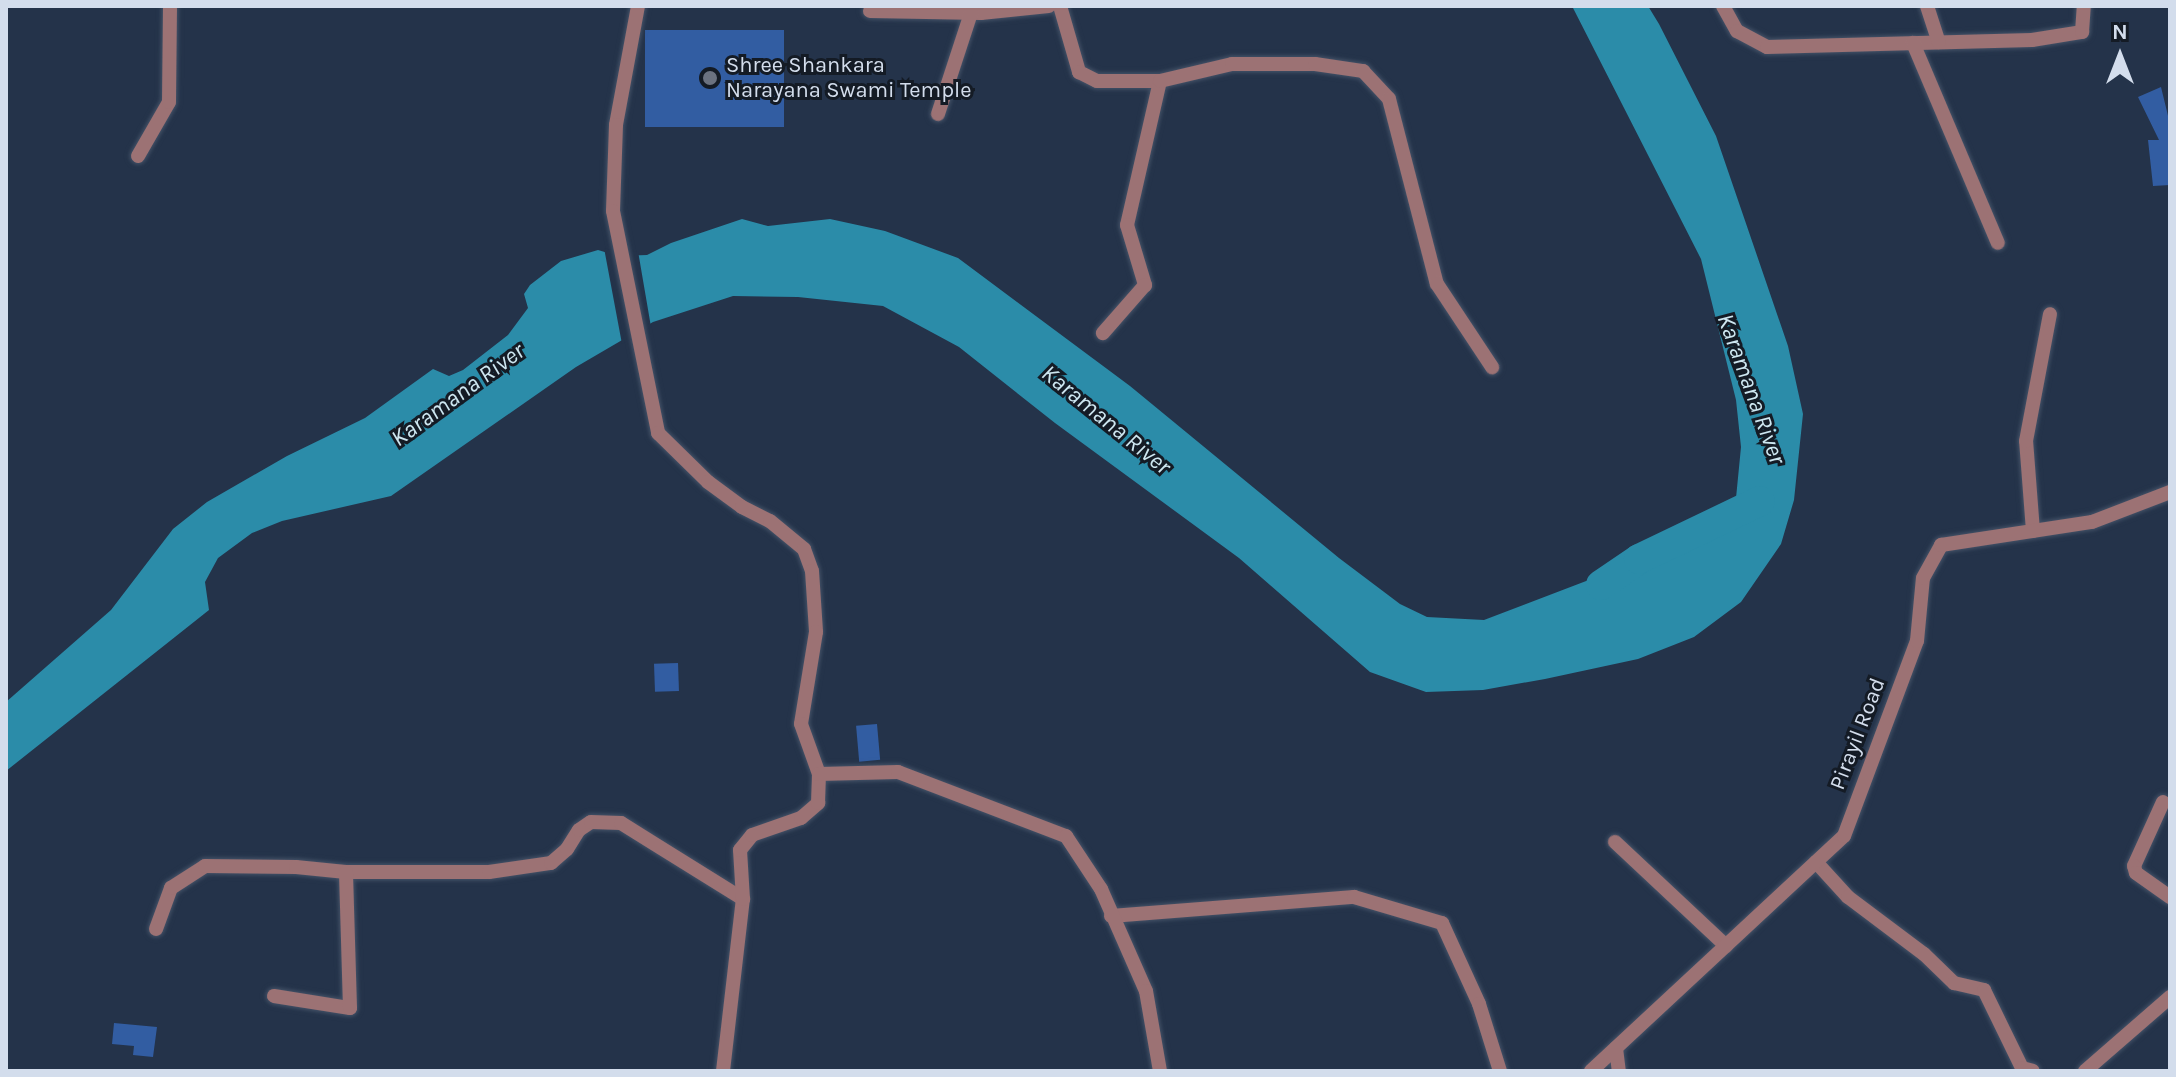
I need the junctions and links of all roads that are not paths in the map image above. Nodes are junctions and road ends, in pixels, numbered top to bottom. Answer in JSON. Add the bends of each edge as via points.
{"nodes":[{"id":1,"x":170,"y":6,"type":"edge"},
{"id":2,"x":638,"y":6,"type":"edge"},
{"id":3,"x":1049,"y":6,"type":"edge"},
{"id":4,"x":1060,"y":6,"type":"edge"},
{"id":5,"x":1723,"y":6,"type":"edge"},
{"id":6,"x":1927,"y":6,"type":"edge"},
{"id":7,"x":2084,"y":6,"type":"edge"},
{"id":8,"x":870,"y":11,"type":"dead end"},
{"id":9,"x":971,"y":13,"type":"junction"},
{"id":10,"x":1939,"y":42,"type":"junction"},
{"id":11,"x":1913,"y":43,"type":"junction"},
{"id":12,"x":1160,"y":81,"type":"junction"},
{"id":13,"x":938,"y":114,"type":"dead end"},
{"id":14,"x":138,"y":156,"type":"dead end"},
{"id":15,"x":1998,"y":243,"type":"dead end"},
{"id":16,"x":2050,"y":314,"type":"dead end"},
{"id":17,"x":1103,"y":333,"type":"dead end"},
{"id":18,"x":1492,"y":367,"type":"dead end"},
{"id":19,"x":2170,"y":492,"type":"edge"},
{"id":20,"x":2033,"y":531,"type":"junction"},
{"id":21,"x":819,"y":774,"type":"junction"},
{"id":22,"x":2163,"y":802,"type":"dead end"},
{"id":23,"x":1615,"y":842,"type":"dead end"},
{"id":24,"x":1816,"y":862,"type":"junction"},
{"id":25,"x":346,"y":872,"type":"junction"},
{"id":26,"x":2170,"y":897,"type":"edge"},
{"id":27,"x":743,"y":899,"type":"junction"},
{"id":28,"x":1111,"y":916,"type":"junction"},
{"id":29,"x":156,"y":929,"type":"dead end"},
{"id":30,"x":1726,"y":946,"type":"junction"},
{"id":31,"x":274,"y":996,"type":"dead end"},
{"id":32,"x":2170,"y":997,"type":"edge"},
{"id":33,"x":1616,"y":1048,"type":"junction"},
{"id":34,"x":723,"y":1071,"type":"edge"},
{"id":35,"x":1160,"y":1071,"type":"edge"},
{"id":36,"x":1500,"y":1071,"type":"edge"},
{"id":37,"x":1591,"y":1071,"type":"edge"},
{"id":38,"x":1619,"y":1071,"type":"edge"},
{"id":39,"x":2033,"y":1071,"type":"edge"},
{"id":40,"x":2085,"y":1071,"type":"edge"}],
"edges":[{"from":1,"to":14,"type":"street","via":[[169,102]]},
{"from":2,"to":21,"type":"street","via":[[616,125],[613,211],[658,433],[708,482],[804,549],[812,571],[816,632],[801,724]]},
{"from":3,"to":9,"type":"street"},
{"from":4,"to":12,"type":"street","via":[[1079,72],[1097,81]]},
{"from":5,"to":11,"type":"street","via":[[1737,31],[1767,47]]},
{"from":6,"to":10,"type":"street"},
{"from":7,"to":10,"type":"street","via":[[2082,32],[2032,40]]},
{"from":8,"to":9,"type":"street"},
{"from":9,"to":13,"type":"street"},
{"from":10,"to":11,"type":"street"},
{"from":11,"to":15,"type":"street"},
{"from":12,"to":17,"type":"street","via":[[1127,225],[1145,285]]},
{"from":12,"to":18,"type":"street","via":[[1232,64],[1315,64],[1363,71],[1389,99],[1437,284]]},
{"from":16,"to":20,"type":"street","via":[[2026,441]]},
{"from":19,"to":20,"type":"street","name":"Pirayil Road","via":[[2092,522]]},
{"from":20,"to":24,"type":"street","name":"Pirayil Road","via":[[1941,545],[1923,578],[1917,641],[1844,836]]},
{"from":21,"to":27,"type":"street","via":[[818,803],[801,818],[752,835],[740,850]]},
{"from":21,"to":28,"type":"street","via":[[898,772],[1066,836],[1101,889]]},
{"from":22,"to":26,"type":"street","via":[[2134,866]]},
{"from":23,"to":30,"type":"street"},
{"from":24,"to":30,"type":"street","name":"Pirayil Road"},
{"from":24,"to":39,"type":"street","via":[[1848,897],[1954,983],[1984,990],[2022,1068]]},
{"from":25,"to":27,"type":"street","via":[[489,872],[551,863],[579,830],[591,822],[609,821],[621,823]]},
{"from":25,"to":29,"type":"street","via":[[205,866],[171,888]]},
{"from":25,"to":31,"type":"street","via":[[350,1008]]},
{"from":27,"to":34,"type":"street"},
{"from":28,"to":35,"type":"street","via":[[1146,991]]},
{"from":28,"to":36,"type":"street","via":[[1354,897],[1442,923],[1479,1004]]},
{"from":30,"to":33,"type":"street","name":"Pirayil Road"},
{"from":32,"to":40,"type":"street"},
{"from":33,"to":37,"type":"street","name":"Pirayil Road"},
{"from":33,"to":38,"type":"street"}]}
